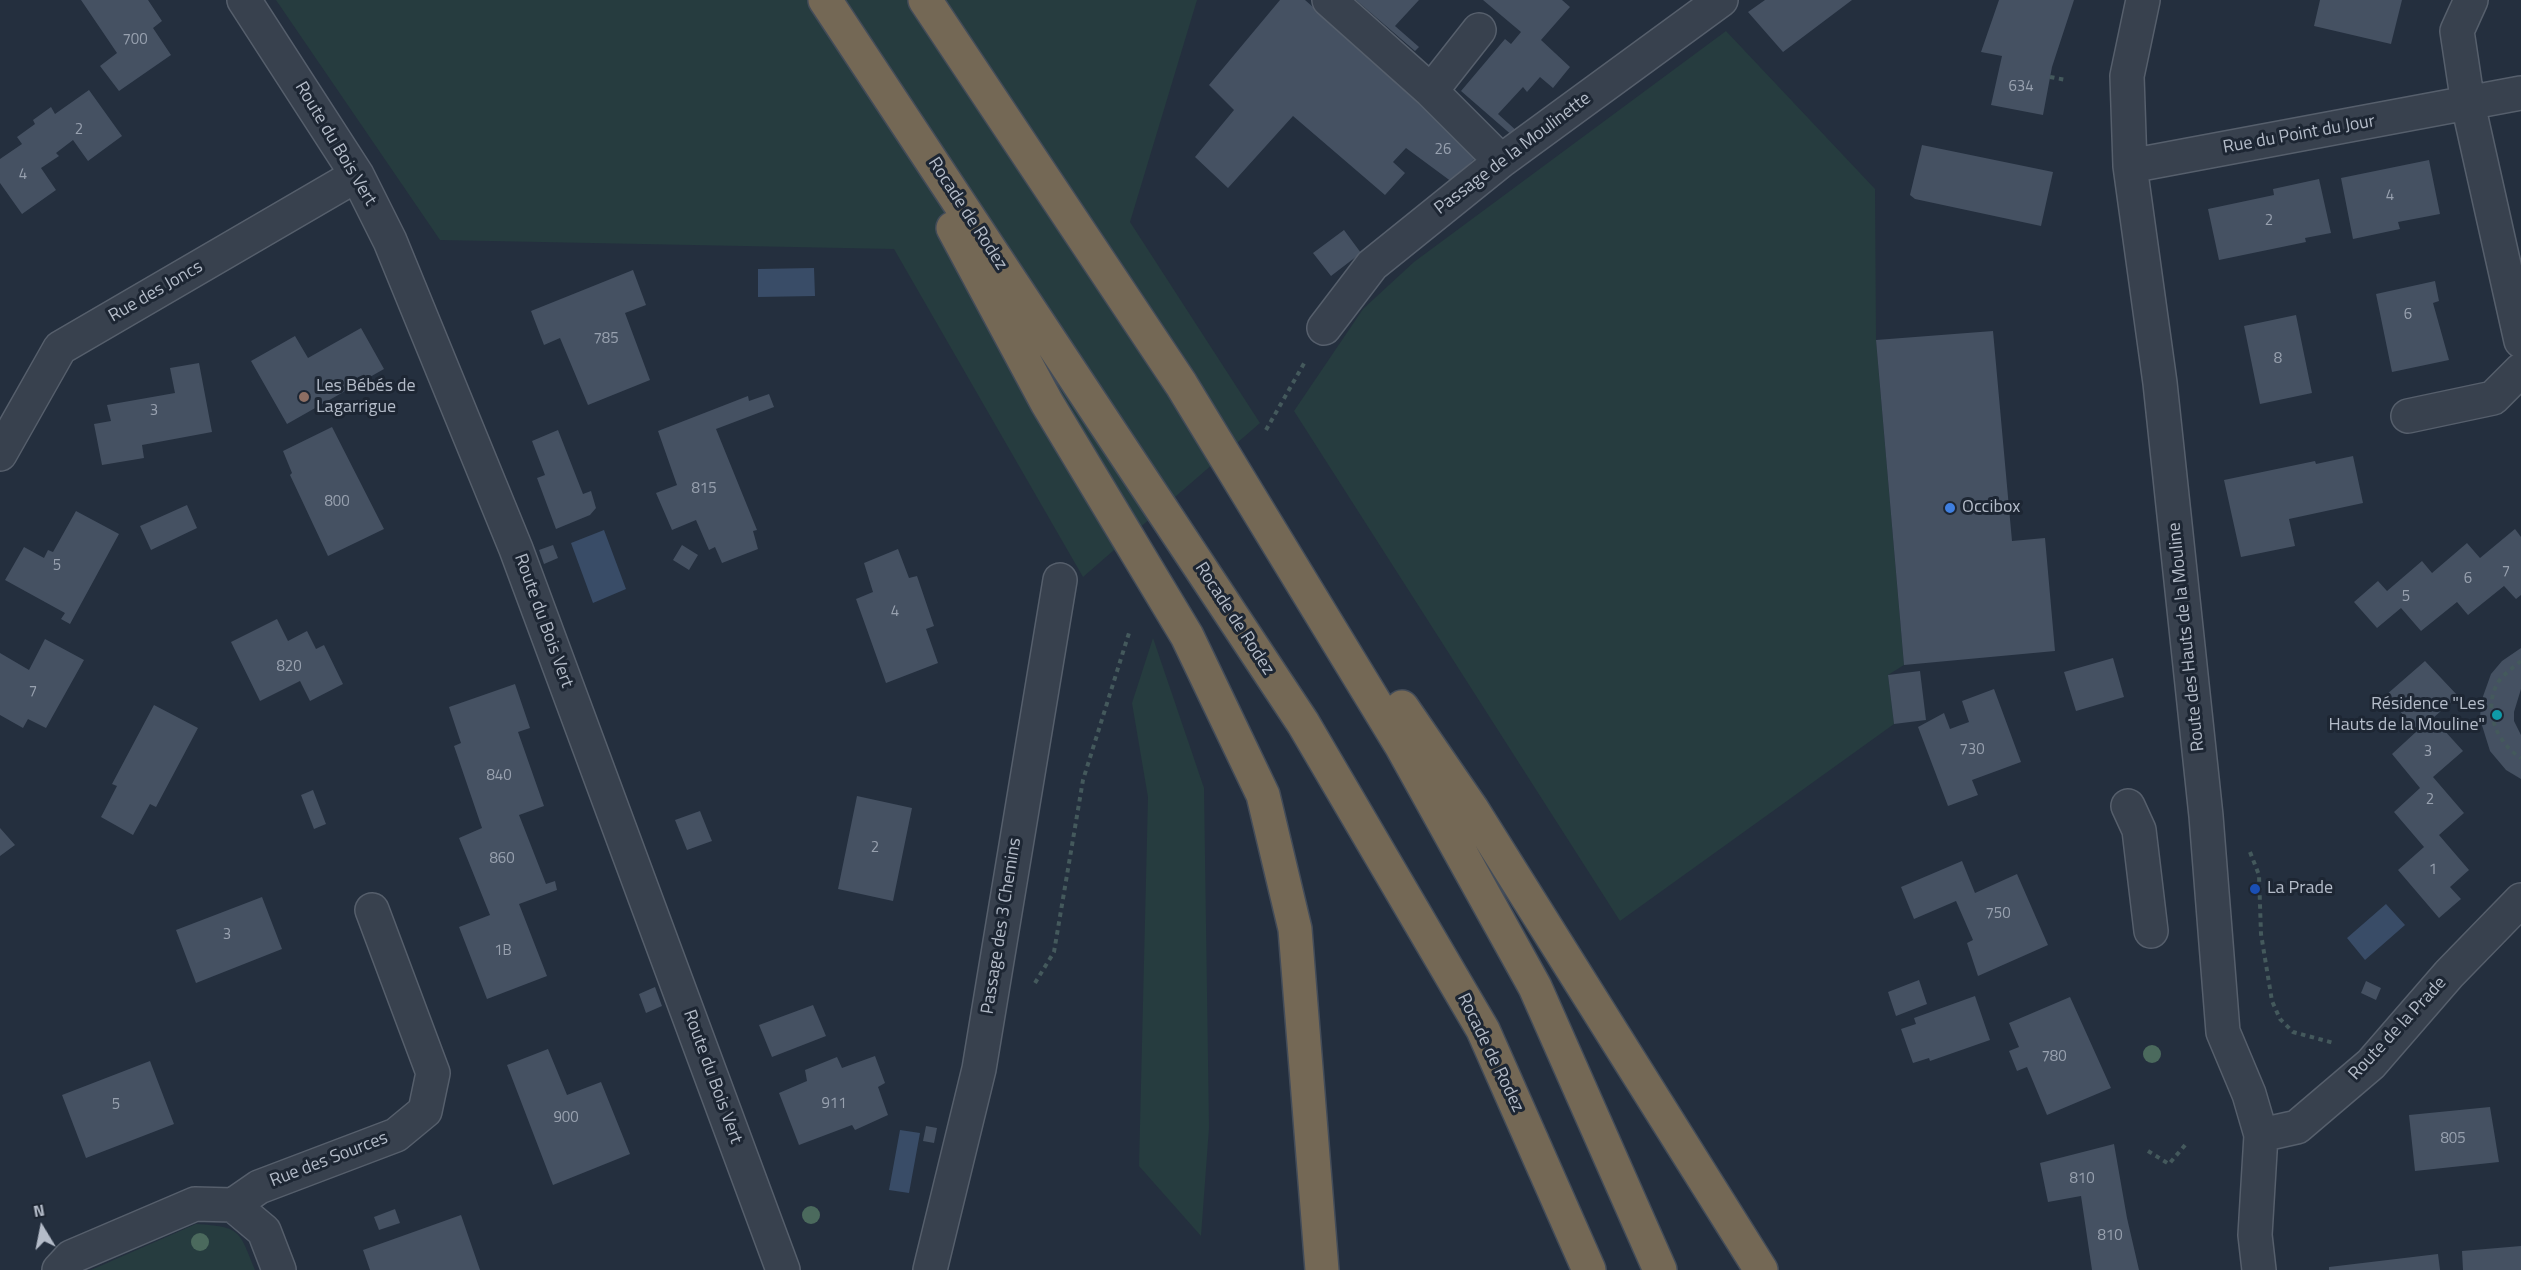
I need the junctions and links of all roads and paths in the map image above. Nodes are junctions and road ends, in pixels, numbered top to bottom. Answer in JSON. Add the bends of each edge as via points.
{"nodes":[{"id":1,"x":244,"y":0,"type":"edge"},
{"id":2,"x":825,"y":0,"type":"edge"},
{"id":3,"x":925,"y":0,"type":"edge"},
{"id":4,"x":1329,"y":0,"type":"edge"},
{"id":5,"x":1721,"y":0,"type":"edge"},
{"id":6,"x":2143,"y":0,"type":"edge"},
{"id":7,"x":2471,"y":0,"type":"edge"},
{"id":8,"x":1479,"y":30,"type":"dead end"},
{"id":9,"x":858,"y":49,"type":"junction"},
{"id":10,"x":2050,"y":77,"type":"dead end"},
{"id":11,"x":2066,"y":80,"type":"dead end"},
{"id":12,"x":1431,"y":91,"type":"junction"},
{"id":13,"x":2521,"y":93,"type":"edge"},
{"id":14,"x":2468,"y":104,"type":"junction"},
{"id":15,"x":1501,"y":161,"type":"junction"},
{"id":16,"x":2130,"y":166,"type":"junction"},
{"id":17,"x":357,"y":175,"type":"junction"},
{"id":18,"x":1324,"y":328,"type":"joint"},
{"id":19,"x":2521,"y":341,"type":"edge"},
{"id":20,"x":2521,"y":370,"type":"edge"},
{"id":21,"x":1181,"y":384,"type":"junction"},
{"id":22,"x":2408,"y":416,"type":"dead end"},
{"id":23,"x":1266,"y":430,"type":"dead end"},
{"id":24,"x":0,"y":454,"type":"edge"},
{"id":25,"x":1060,"y":580,"type":"dead end"},
{"id":26,"x":1129,"y":633,"type":"dead end"},
{"id":27,"x":2521,"y":661,"type":"edge"},
{"id":28,"x":2521,"y":758,"type":"edge"},
{"id":29,"x":2127,"y":806,"type":"dead end"},
{"id":30,"x":2247,"y":845,"type":"dead end"},
{"id":31,"x":2521,"y":900,"type":"edge"},
{"id":32,"x":372,"y":910,"type":"dead end"},
{"id":33,"x":2151,"y":931,"type":"dead end"},
{"id":34,"x":1029,"y":991,"type":"dead end"},
{"id":35,"x":2371,"y":1064,"type":"junction"},
{"id":36,"x":2261,"y":1135,"type":"junction"},
{"id":37,"x":2186,"y":1144,"type":"dead end"},
{"id":38,"x":2148,"y":1151,"type":"dead end"},
{"id":39,"x":233,"y":1205,"type":"junction"},
{"id":40,"x":59,"y":1270,"type":"edge"},
{"id":41,"x":279,"y":1270,"type":"edge"},
{"id":42,"x":783,"y":1270,"type":"edge"},
{"id":43,"x":930,"y":1270,"type":"edge"},
{"id":44,"x":1322,"y":1270,"type":"edge"},
{"id":45,"x":1588,"y":1270,"type":"edge"},
{"id":46,"x":1660,"y":1270,"type":"edge"},
{"id":47,"x":1761,"y":1270,"type":"edge"},
{"id":48,"x":2259,"y":1270,"type":"edge"}],
"edges":[{"from":1,"to":17,"type":"street","name":"Route du Bois Vert"},
{"from":2,"to":9,"type":"highway","name":"Rocade de Rodez"},
{"from":3,"to":21,"type":"highway"},
{"from":4,"to":12,"type":"street"},
{"from":5,"to":15,"type":"street","name":"Passage de la Moulinette"},
{"from":6,"to":16,"type":"street","name":"Route des Hauts de la Mouline","via":[[2127,76]]},
{"from":7,"to":14,"type":"street","via":[[2457,31]]},
{"from":8,"to":12,"type":"street"},
{"from":9,"to":44,"type":"highway","via":[[1047,403],[1187,636],[1263,795],[1295,929]]},
{"from":9,"to":45,"type":"highway","name":"Rocade de Rodez","via":[[1303,723],[1483,1030]]},
{"from":10,"to":11,"type":"path"},
{"from":12,"to":15,"type":"street"},
{"from":13,"to":14,"type":"street","name":"Rue du Point du Jour"},
{"from":14,"to":16,"type":"street","name":"Rue du Point du Jour"},
{"from":14,"to":19,"type":"street"},
{"from":15,"to":18,"type":"street","name":"Passage de la Moulinette","via":[[1372,265]]},
{"from":16,"to":36,"type":"street","name":"Route des Hauts de la Mouline","via":[[2162,407],[2206,816],[2223,1032]]},
{"from":17,"to":24,"type":"street","name":"Rue des Joncs","via":[[60,348]]},
{"from":17,"to":42,"type":"street","name":"Route du Bois Vert","via":[[390,241],[516,549]]},
{"from":18,"to":23,"type":"path"},
{"from":20,"to":22,"type":"street","via":[[2493,398]]},
{"from":21,"to":46,"type":"highway","via":[[1402,747],[1535,987]]},
{"from":21,"to":47,"type":"highway","via":[[1472,809]]},
{"from":25,"to":43,"type":"street","name":"Passage des 3 Chemins","via":[[979,1069]]},
{"from":26,"to":34,"type":"path","via":[[1083,780],[1054,952]]},
{"from":27,"to":28,"type":"path","via":[[2497,683],[2490,715],[2507,749]]},
{"from":29,"to":33,"type":"street","via":[[2139,830]]},
{"from":30,"to":35,"type":"path","via":[[2259,875],[2261,934],[2272,1001],[2280,1019],[2293,1032],[2342,1045]]},
{"from":31,"to":35,"type":"street","name":"Route de la Prade","via":[[2449,974]]},
{"from":32,"to":39,"type":"street","name":"Rue des Sources","via":[[433,1073],[425,1111],[396,1135],[259,1187]]},
{"from":35,"to":36,"type":"street","name":"Route de la Prade","via":[[2297,1127]]},
{"from":36,"to":48,"type":"street","name":"Route des Hauts de la Mouline","via":[[2255,1235]]},
{"from":37,"to":38,"type":"path","via":[[2169,1164]]},
{"from":39,"to":40,"type":"street","via":[[195,1204],[71,1257]]},
{"from":39,"to":41,"type":"street","via":[[264,1231]]}]}
